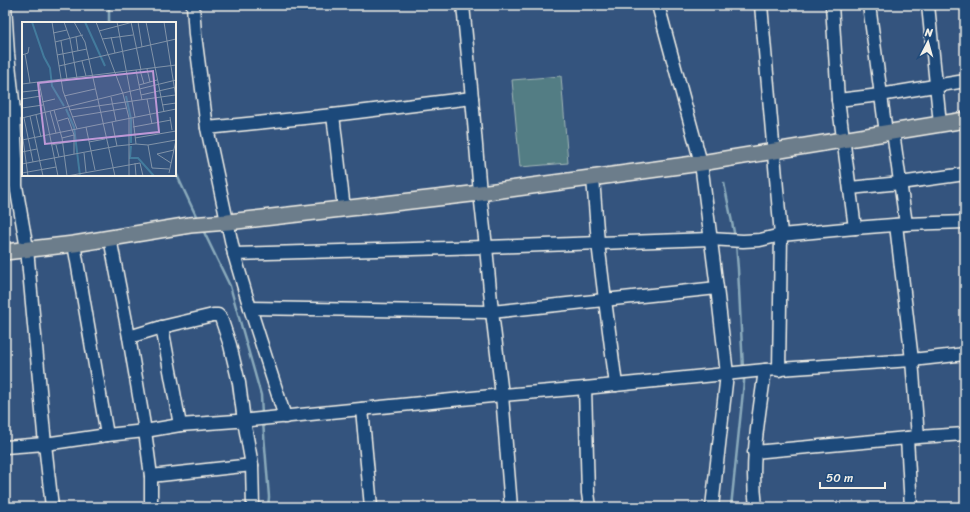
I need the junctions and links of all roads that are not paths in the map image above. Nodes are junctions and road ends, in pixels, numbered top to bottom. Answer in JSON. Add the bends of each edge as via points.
{"nodes":[{"id":1,"x":5,"y":5,"type":"edge"},
{"id":2,"x":193,"y":5,"type":"edge"},
{"id":3,"x":463,"y":5,"type":"edge"},
{"id":4,"x":658,"y":5,"type":"edge"},
{"id":5,"x":760,"y":5,"type":"edge"},
{"id":6,"x":832,"y":5,"type":"edge"},
{"id":7,"x":869,"y":5,"type":"edge"},
{"id":8,"x":928,"y":5,"type":"edge"},
{"id":9,"x":7,"y":54,"type":"edge"},
{"id":10,"x":965,"y":81,"type":"edge"},
{"id":11,"x":17,"y":84,"type":"edge"},
{"id":12,"x":936,"y":85,"type":"junction"},
{"id":13,"x":880,"y":95,"type":"junction"},
{"id":14,"x":472,"y":98,"type":"junction"},
{"id":15,"x":838,"y":100,"type":"junction"},
{"id":16,"x":10,"y":111,"type":"edge"},
{"id":17,"x":333,"y":115,"type":"junction"},
{"id":18,"x":965,"y":120,"type":"edge"},
{"id":19,"x":940,"y":124,"type":"junction"},
{"id":20,"x":207,"y":128,"type":"junction"},
{"id":21,"x":890,"y":132,"type":"junction"},
{"id":22,"x":843,"y":140,"type":"junction"},
{"id":23,"x":773,"y":151,"type":"junction"},
{"id":24,"x":20,"y":159,"type":"edge"},
{"id":25,"x":701,"y":163,"type":"junction"},
{"id":26,"x":965,"y":174,"type":"edge"},
{"id":27,"x":593,"y":178,"type":"junction"},
{"id":28,"x":900,"y":183,"type":"junction"},
{"id":29,"x":11,"y":186,"type":"edge"},
{"id":30,"x":850,"y":188,"type":"junction"},
{"id":31,"x":480,"y":193,"type":"junction"},
{"id":32,"x":344,"y":209,"type":"junction"},
{"id":33,"x":228,"y":222,"type":"junction"},
{"id":34,"x":965,"y":222,"type":"edge"},
{"id":35,"x":901,"y":224,"type":"junction"},
{"id":36,"x":855,"y":228,"type":"junction"},
{"id":37,"x":781,"y":235,"type":"junction"},
{"id":38,"x":110,"y":238,"type":"junction"},
{"id":39,"x":710,"y":239,"type":"junction"},
{"id":40,"x":598,"y":243,"type":"junction"},
{"id":41,"x":74,"y":244,"type":"junction"},
{"id":42,"x":486,"y":247,"type":"junction"},
{"id":43,"x":27,"y":249,"type":"junction"},
{"id":44,"x":5,"y":252,"type":"edge"},
{"id":45,"x":234,"y":254,"type":"junction"},
{"id":46,"x":717,"y":288,"type":"junction"},
{"id":47,"x":605,"y":300,"type":"junction"},
{"id":48,"x":250,"y":308,"type":"junction"},
{"id":49,"x":492,"y":312,"type":"junction"},
{"id":50,"x":162,"y":327,"type":"junction"},
{"id":51,"x":129,"y":337,"type":"junction"},
{"id":52,"x":965,"y":354,"type":"edge"},
{"id":53,"x":912,"y":360,"type":"junction"},
{"id":54,"x":779,"y":370,"type":"junction"},
{"id":55,"x":761,"y":371,"type":"junction"},
{"id":56,"x":726,"y":374,"type":"junction"},
{"id":57,"x":616,"y":385,"type":"junction"},
{"id":58,"x":585,"y":388,"type":"junction"},
{"id":59,"x":502,"y":395,"type":"junction"},
{"id":60,"x":362,"y":410,"type":"junction"},
{"id":61,"x":281,"y":417,"type":"junction"},
{"id":62,"x":247,"y":421,"type":"junction"},
{"id":63,"x":180,"y":425,"type":"junction"},
{"id":64,"x":145,"y":431,"type":"junction"},
{"id":65,"x":965,"y":434,"type":"edge"},
{"id":66,"x":107,"y":435,"type":"junction"},
{"id":67,"x":913,"y":438,"type":"junction"},
{"id":68,"x":45,"y":444,"type":"junction"},
{"id":69,"x":5,"y":448,"type":"edge"},
{"id":70,"x":754,"y":452,"type":"junction"},
{"id":71,"x":252,"y":465,"type":"junction"},
{"id":72,"x":151,"y":476,"type":"junction"},
{"id":73,"x":52,"y":507,"type":"edge"},
{"id":74,"x":151,"y":507,"type":"edge"},
{"id":75,"x":253,"y":507,"type":"edge"},
{"id":76,"x":371,"y":507,"type":"edge"},
{"id":77,"x":511,"y":507,"type":"edge"},
{"id":78,"x":590,"y":507,"type":"edge"},
{"id":79,"x":712,"y":507,"type":"edge"},
{"id":80,"x":756,"y":507,"type":"edge"},
{"id":81,"x":911,"y":507,"type":"edge"}],
"edges":[{"from":1,"to":9,"type":"street"},
{"from":2,"to":20,"type":"street"},
{"from":3,"to":14,"type":"street"},
{"from":4,"to":25,"type":"street"},
{"from":5,"to":23,"type":"street"},
{"from":6,"to":15,"type":"street"},
{"from":7,"to":13,"type":"street"},
{"from":8,"to":12,"type":"street"},
{"from":9,"to":11,"type":"street"},
{"from":10,"to":12,"type":"street"},
{"from":11,"to":16,"type":"street"},
{"from":12,"to":13,"type":"street"},
{"from":12,"to":19,"type":"street"},
{"from":13,"to":15,"type":"street"},
{"from":13,"to":21,"type":"street"},
{"from":14,"to":17,"type":"street"},
{"from":14,"to":31,"type":"street"},
{"from":15,"to":22,"type":"street"},
{"from":16,"to":24,"type":"street"},
{"from":17,"to":20,"type":"street"},
{"from":17,"to":32,"type":"street"},
{"from":18,"to":19,"type":"main road"},
{"from":19,"to":21,"type":"main road"},
{"from":20,"to":33,"type":"street"},
{"from":21,"to":22,"type":"main road"},
{"from":21,"to":28,"type":"street"},
{"from":22,"to":23,"type":"main road"},
{"from":22,"to":30,"type":"street"},
{"from":23,"to":25,"type":"main road"},
{"from":23,"to":37,"type":"street"},
{"from":24,"to":29,"type":"street"},
{"from":25,"to":27,"type":"main road"},
{"from":25,"to":39,"type":"street"},
{"from":26,"to":28,"type":"street"},
{"from":27,"to":31,"type":"main road"},
{"from":27,"to":40,"type":"street"},
{"from":28,"to":30,"type":"street"},
{"from":28,"to":35,"type":"street"},
{"from":29,"to":43,"type":"street"},
{"from":30,"to":36,"type":"street"},
{"from":31,"to":32,"type":"main road"},
{"from":31,"to":42,"type":"street"},
{"from":32,"to":33,"type":"main road"},
{"from":33,"to":38,"type":"main road","via":[[190,225]]},
{"from":33,"to":45,"type":"street"},
{"from":34,"to":35,"type":"street"},
{"from":35,"to":36,"type":"street"},
{"from":35,"to":53,"type":"street"},
{"from":36,"to":37,"type":"street"},
{"from":37,"to":39,"type":"street","via":[[760,240]]},
{"from":37,"to":54,"type":"street"},
{"from":38,"to":41,"type":"main road"},
{"from":38,"to":51,"type":"street"},
{"from":39,"to":40,"type":"street"},
{"from":39,"to":46,"type":"street"},
{"from":40,"to":42,"type":"street"},
{"from":40,"to":47,"type":"street"},
{"from":41,"to":43,"type":"main road"},
{"from":41,"to":66,"type":"street"},
{"from":42,"to":45,"type":"street"},
{"from":42,"to":49,"type":"street"},
{"from":43,"to":44,"type":"main road"},
{"from":43,"to":68,"type":"street"},
{"from":45,"to":48,"type":"street"},
{"from":46,"to":47,"type":"street"},
{"from":46,"to":56,"type":"street"},
{"from":47,"to":49,"type":"street"},
{"from":47,"to":57,"type":"street"},
{"from":48,"to":49,"type":"street"},
{"from":48,"to":61,"type":"street"},
{"from":49,"to":59,"type":"street"},
{"from":50,"to":51,"type":"street"},
{"from":50,"to":62,"type":"street","via":[[213,315],[222,318]]},
{"from":50,"to":63,"type":"street"},
{"from":51,"to":64,"type":"street"},
{"from":52,"to":53,"type":"street"},
{"from":53,"to":54,"type":"street"},
{"from":53,"to":67,"type":"street"},
{"from":54,"to":55,"type":"street"},
{"from":55,"to":56,"type":"street"},
{"from":55,"to":70,"type":"street"},
{"from":56,"to":57,"type":"street"},
{"from":56,"to":79,"type":"street"},
{"from":57,"to":58,"type":"street"},
{"from":58,"to":59,"type":"street"},
{"from":58,"to":78,"type":"street"},
{"from":59,"to":60,"type":"street"},
{"from":59,"to":77,"type":"street"},
{"from":60,"to":61,"type":"street"},
{"from":60,"to":76,"type":"street"},
{"from":61,"to":62,"type":"street"},
{"from":62,"to":63,"type":"street"},
{"from":62,"to":71,"type":"street"},
{"from":63,"to":64,"type":"street"},
{"from":64,"to":66,"type":"street"},
{"from":64,"to":72,"type":"street"},
{"from":65,"to":67,"type":"street"},
{"from":66,"to":68,"type":"street"},
{"from":67,"to":70,"type":"street"},
{"from":67,"to":81,"type":"street"},
{"from":68,"to":69,"type":"street"},
{"from":68,"to":73,"type":"street"},
{"from":70,"to":80,"type":"street"},
{"from":71,"to":72,"type":"street"},
{"from":71,"to":75,"type":"street"},
{"from":72,"to":74,"type":"street"}]}
